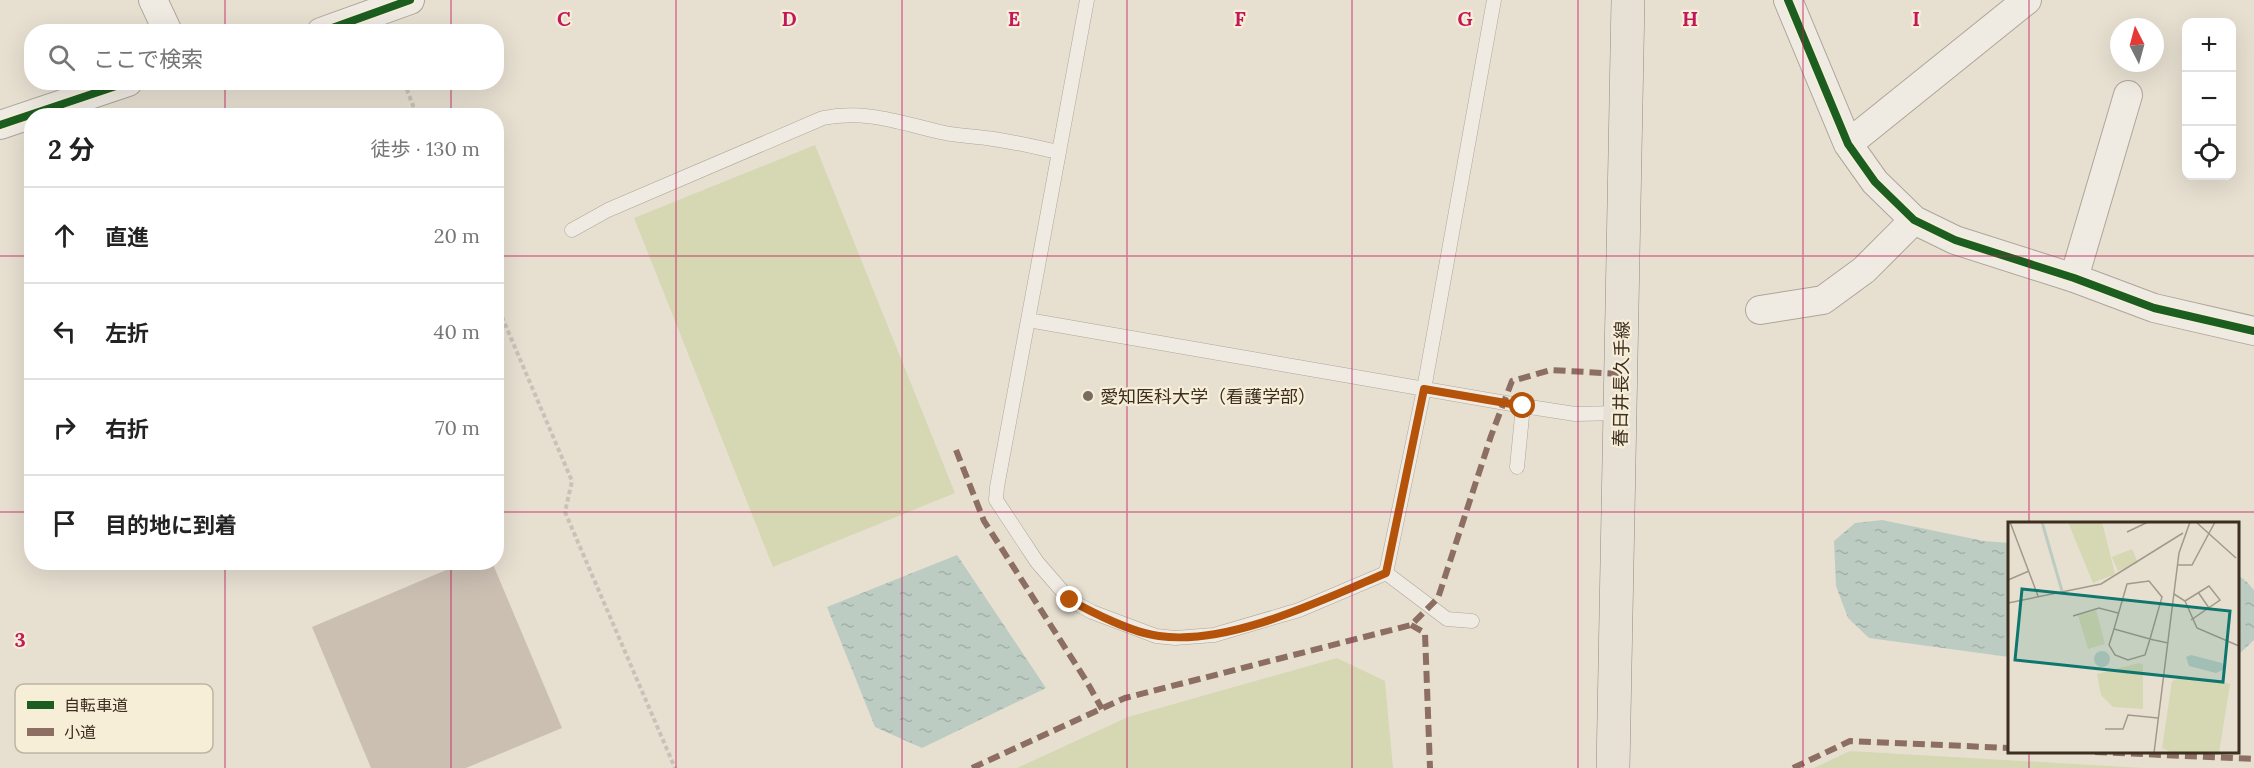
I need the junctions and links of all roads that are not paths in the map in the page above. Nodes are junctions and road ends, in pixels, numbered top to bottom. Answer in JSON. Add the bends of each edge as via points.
{"nodes":[{"id":1,"x":153,"y":0,"type":"edge"},
{"id":2,"x":411,"y":0,"type":"edge"},
{"id":3,"x":1087,"y":0,"type":"edge"},
{"id":4,"x":1494,"y":0,"type":"edge"},
{"id":5,"x":1628,"y":0,"type":"edge"},
{"id":6,"x":1788,"y":0,"type":"edge"},
{"id":7,"x":2026,"y":0,"type":"edge"},
{"id":8,"x":164,"y":24,"type":"edge"},
{"id":9,"x":344,"y":24,"type":"edge"},
{"id":10,"x":104,"y":90,"type":"edge"},
{"id":11,"x":2127,"y":95,"type":"dead end"},
{"id":12,"x":51,"y":108,"type":"edge"},
{"id":13,"x":24,"y":117,"type":"edge"},
{"id":14,"x":0,"y":125,"type":"edge"},
{"id":15,"x":1848,"y":144,"type":"junction"},
{"id":16,"x":1059,"y":152,"type":"junction"},
{"id":17,"x":1914,"y":220,"type":"junction"},
{"id":18,"x":572,"y":230,"type":"dead end"},
{"id":19,"x":2074,"y":278,"type":"junction"},
{"id":20,"x":1760,"y":310,"type":"dead end"},
{"id":21,"x":1028,"y":320,"type":"junction"},
{"id":22,"x":2254,"y":331,"type":"edge"},
{"id":23,"x":1424,"y":389,"type":"junction"},
{"id":24,"x":1523,"y":406,"type":"junction"},
{"id":25,"x":1620,"y":413,"type":"junction"},
{"id":26,"x":1517,"y":467,"type":"dead end"},
{"id":27,"x":1386,"y":573,"type":"junction"},
{"id":28,"x":1472,"y":621,"type":"dead end"},
{"id":29,"x":1613,"y":768,"type":"edge"}],
"edges":[{"from":1,"to":8,"type":"street"},
{"from":2,"to":9,"type":"street"},
{"from":3,"to":16,"type":"lane"},
{"from":4,"to":23,"type":"lane"},
{"from":5,"to":25,"type":"main road","name":"春日井長久手線"},
{"from":6,"to":15,"type":"street"},
{"from":7,"to":15,"type":"street"},
{"from":10,"to":12,"type":"street"},
{"from":11,"to":19,"type":"street"},
{"from":13,"to":14,"type":"street"},
{"from":15,"to":17,"type":"street","via":[[1875,182]]},
{"from":16,"to":18,"type":"lane","via":[[860,114],[841,114],[823,118],[608,210]]},
{"from":16,"to":21,"type":"lane"},
{"from":17,"to":19,"type":"street","via":[[1955,240]]},
{"from":17,"to":20,"type":"street","via":[[1864,270],[1823,300]]},
{"from":19,"to":22,"type":"street","via":[[2154,308]]},
{"from":21,"to":23,"type":"lane"},
{"from":21,"to":27,"type":"lane","via":[[996,500],[1037,562],[1070,600],[1156,636],[1214,635],[1299,610]]},
{"from":23,"to":24,"type":"lane"},
{"from":23,"to":27,"type":"lane"},
{"from":24,"to":25,"type":"lane","via":[[1575,414]]},
{"from":24,"to":26,"type":"lane"},
{"from":25,"to":29,"type":"main road","name":"春日井長久手線"},
{"from":27,"to":28,"type":"lane","via":[[1447,619]]}]}
